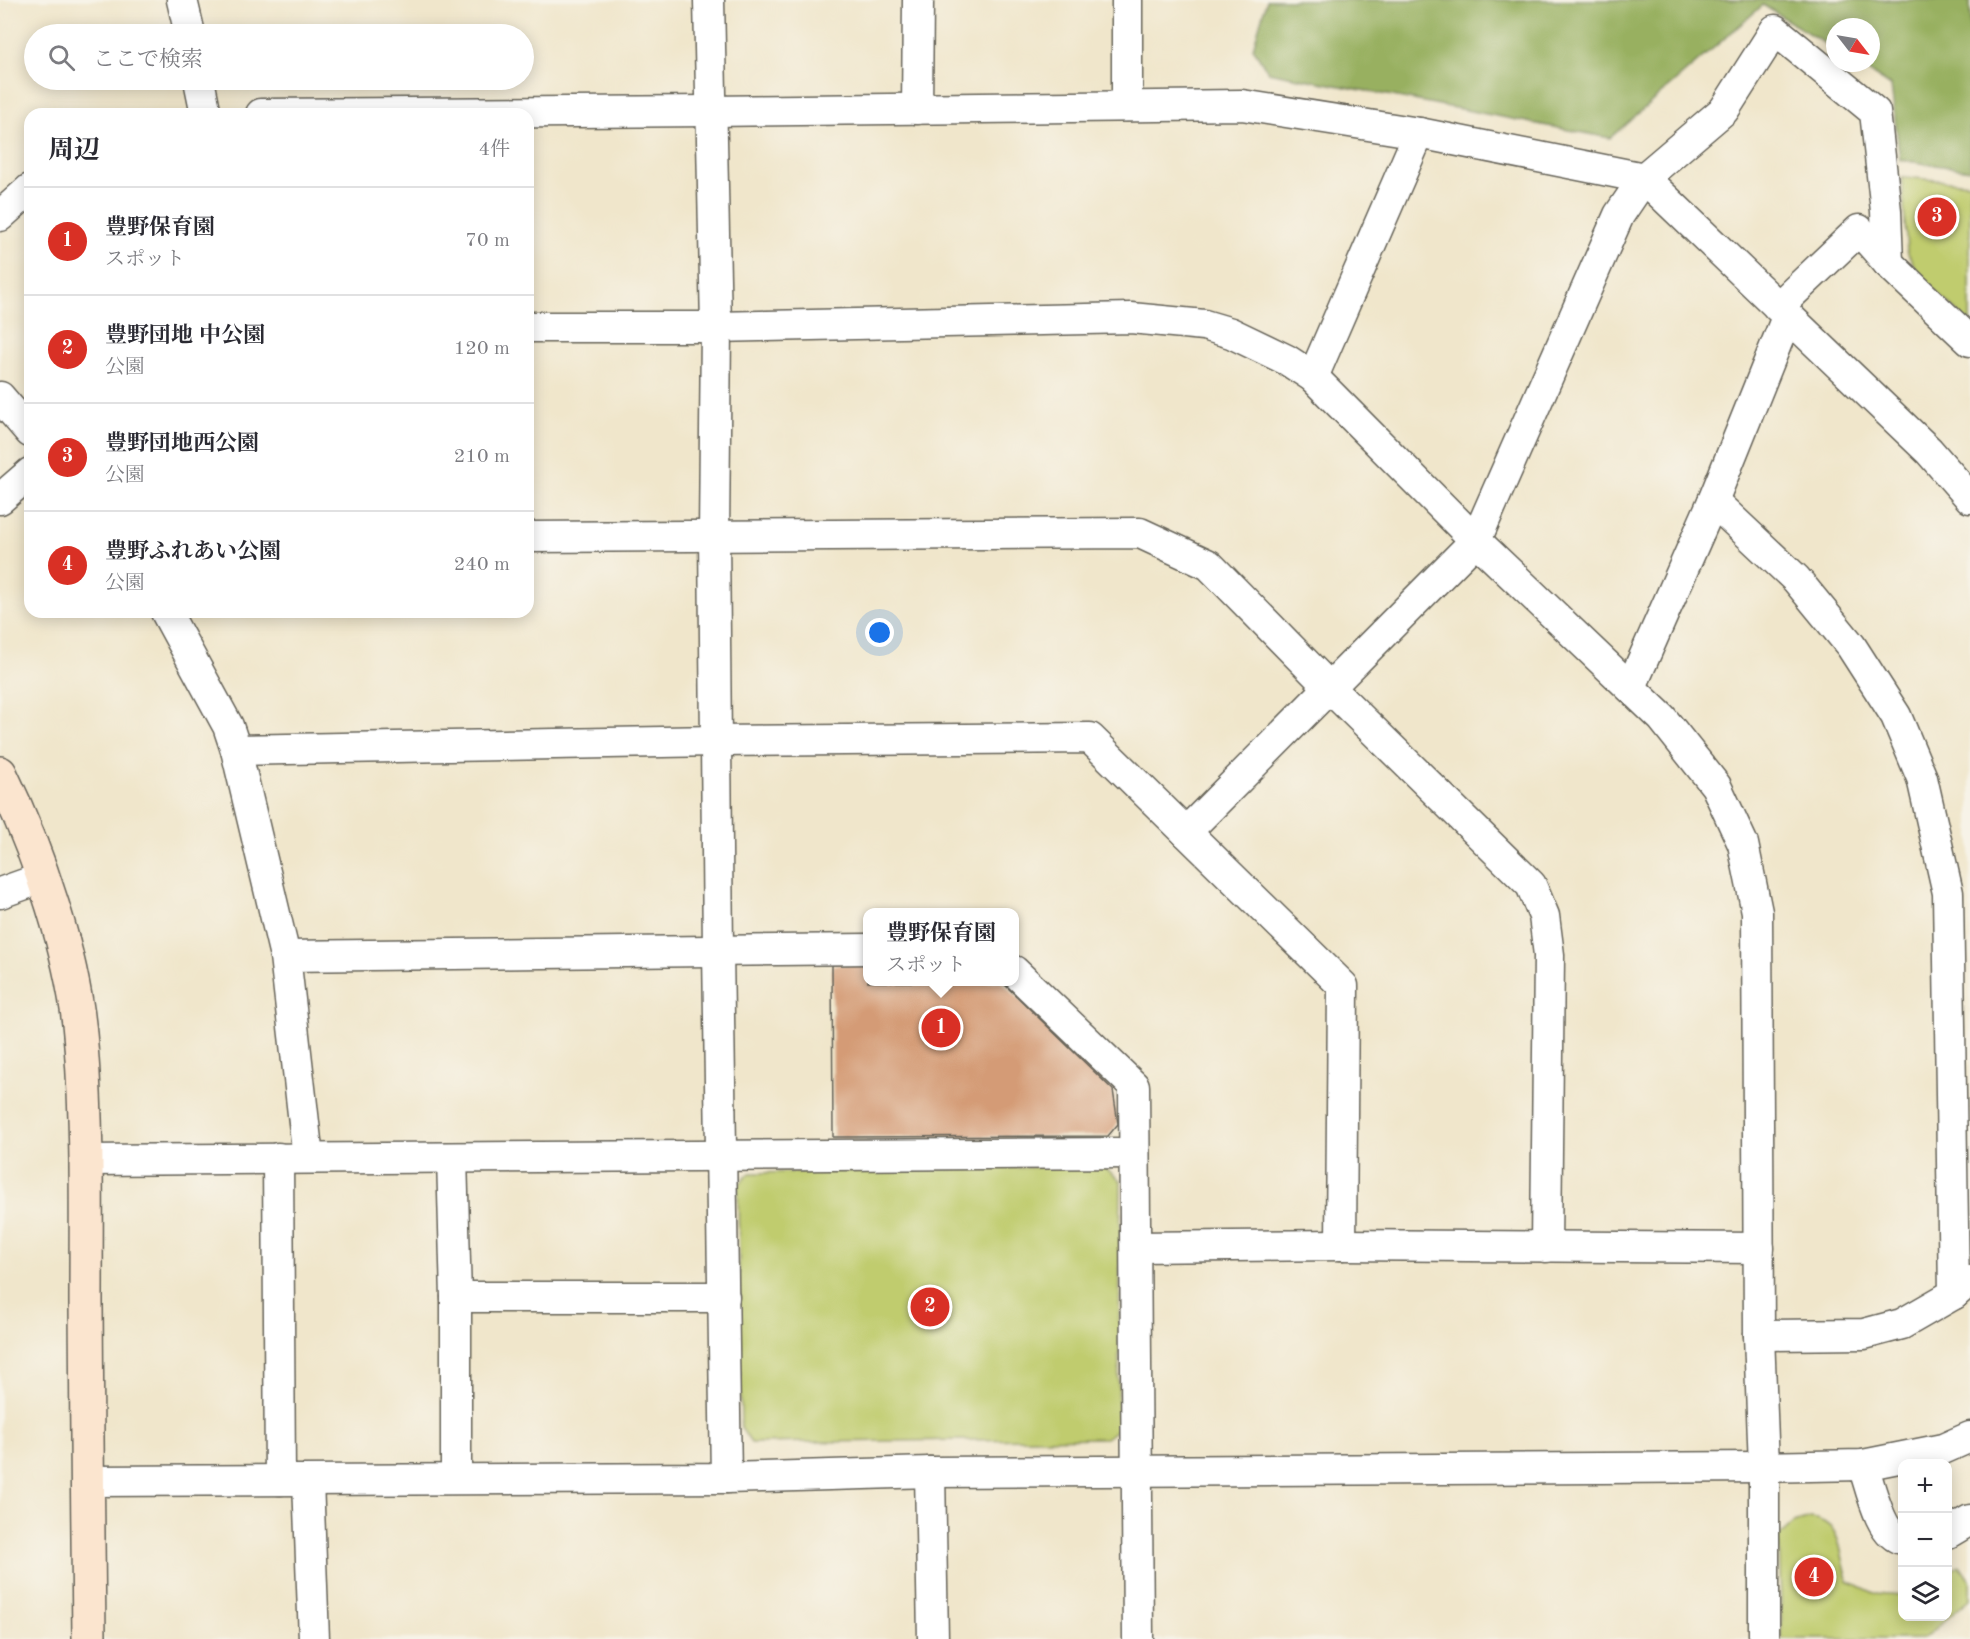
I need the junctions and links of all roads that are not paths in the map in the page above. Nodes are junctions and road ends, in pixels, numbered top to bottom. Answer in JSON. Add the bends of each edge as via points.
{"nodes":[{"id":1,"x":182,"y":0,"type":"edge"},
{"id":2,"x":709,"y":0,"type":"edge"},
{"id":3,"x":918,"y":0,"type":"edge"},
{"id":4,"x":1127,"y":0,"type":"edge"},
{"id":5,"x":187,"y":24,"type":"edge"},
{"id":6,"x":201,"y":90,"type":"edge"},
{"id":7,"x":1127,"y":106,"type":"junction"},
{"id":8,"x":205,"y":108,"type":"edge"},
{"id":9,"x":917,"y":109,"type":"junction"},
{"id":10,"x":711,"y":111,"type":"junction"},
{"id":11,"x":534,"y":112,"type":"edge"},
{"id":12,"x":1419,"y":133,"type":"junction"},
{"id":13,"x":1644,"y":178,"type":"junction"},
{"id":14,"x":24,"y":194,"type":"edge"},
{"id":15,"x":0,"y":216,"type":"edge"},
{"id":16,"x":1888,"y":263,"type":"junction"},
{"id":17,"x":1783,"y":312,"type":"junction"},
{"id":18,"x":534,"y":327,"type":"edge"},
{"id":19,"x":716,"y":327,"type":"junction"},
{"id":20,"x":1970,"y":341,"type":"edge"},
{"id":21,"x":1313,"y":377,"type":"junction"},
{"id":22,"x":0,"y":397,"type":"edge"},
{"id":23,"x":24,"y":425,"type":"edge"},
{"id":24,"x":24,"y":478,"type":"edge"},
{"id":25,"x":1970,"y":498,"type":"edge"},
{"id":26,"x":0,"y":500,"type":"edge"},
{"id":27,"x":1713,"y":501,"type":"junction"},
{"id":28,"x":714,"y":535,"type":"junction"},
{"id":29,"x":534,"y":537,"type":"edge"},
{"id":30,"x":1476,"y":540,"type":"junction"},
{"id":31,"x":169,"y":618,"type":"edge"},
{"id":32,"x":1329,"y":687,"type":"junction"},
{"id":33,"x":1631,"y":687,"type":"junction"},
{"id":34,"x":716,"y":741,"type":"junction"},
{"id":35,"x":236,"y":750,"type":"junction"},
{"id":36,"x":0,"y":772,"type":"edge"},
{"id":37,"x":1185,"y":832,"type":"junction"},
{"id":38,"x":42,"y":878,"type":"junction"},
{"id":39,"x":0,"y":893,"type":"edge"},
{"id":40,"x":863,"y":949,"type":"edge"},
{"id":41,"x":718,"y":951,"type":"junction"},
{"id":42,"x":285,"y":956,"type":"junction"},
{"id":43,"x":1019,"y":976,"type":"edge"},
{"id":44,"x":1133,"y":1153,"type":"junction"},
{"id":45,"x":721,"y":1157,"type":"junction"},
{"id":46,"x":278,"y":1158,"type":"junction"},
{"id":47,"x":308,"y":1158,"type":"junction"},
{"id":48,"x":452,"y":1158,"type":"junction"},
{"id":49,"x":86,"y":1160,"type":"junction"},
{"id":50,"x":1341,"y":1245,"type":"junction"},
{"id":51,"x":1136,"y":1247,"type":"junction"},
{"id":52,"x":1546,"y":1247,"type":"junction"},
{"id":53,"x":1759,"y":1248,"type":"junction"},
{"id":54,"x":1962,"y":1287,"type":"edge"},
{"id":55,"x":456,"y":1297,"type":"junction"},
{"id":56,"x":724,"y":1298,"type":"junction"},
{"id":57,"x":1759,"y":1335,"type":"junction"},
{"id":58,"x":1970,"y":1437,"type":"edge"},
{"id":59,"x":1863,"y":1465,"type":"junction"},
{"id":60,"x":1764,"y":1467,"type":"junction"},
{"id":61,"x":1138,"y":1470,"type":"junction"},
{"id":62,"x":930,"y":1472,"type":"junction"},
{"id":63,"x":456,"y":1478,"type":"junction"},
{"id":64,"x":726,"y":1478,"type":"junction"},
{"id":65,"x":87,"y":1481,"type":"junction"},
{"id":66,"x":294,"y":1481,"type":"junction"},
{"id":67,"x":1970,"y":1520,"type":"edge"},
{"id":68,"x":1952,"y":1530,"type":"edge"},
{"id":69,"x":1898,"y":1538,"type":"edge"},
{"id":70,"x":89,"y":1639,"type":"edge"},
{"id":71,"x":314,"y":1639,"type":"edge"},
{"id":72,"x":933,"y":1639,"type":"edge"},
{"id":73,"x":1138,"y":1639,"type":"edge"},
{"id":74,"x":1764,"y":1639,"type":"edge"}],
"edges":[{"from":1,"to":5,"type":"street"},
{"from":2,"to":10,"type":"street"},
{"from":3,"to":9,"type":"street"},
{"from":4,"to":7,"type":"street"},
{"from":6,"to":8,"type":"street"},
{"from":7,"to":9,"type":"street"},
{"from":7,"to":12,"type":"street","via":[[1242,105]]},
{"from":9,"to":10,"type":"street"},
{"from":10,"to":11,"type":"street"},
{"from":10,"to":19,"type":"street"},
{"from":12,"to":13,"type":"street"},
{"from":12,"to":21,"type":"street"},
{"from":13,"to":16,"type":"street","via":[[1724,111],[1775,30],[1875,112]]},
{"from":13,"to":17,"type":"street"},
{"from":13,"to":30,"type":"street","via":[[1619,215]]},
{"from":14,"to":15,"type":"street"},
{"from":16,"to":17,"type":"street","via":[[1859,230]]},
{"from":16,"to":20,"type":"street"},
{"from":17,"to":25,"type":"street","via":[[1929,450]]},
{"from":17,"to":27,"type":"street"},
{"from":18,"to":19,"type":"street"},
{"from":19,"to":21,"type":"street","via":[[1131,318],[1204,325],[1231,333]]},
{"from":19,"to":28,"type":"street"},
{"from":21,"to":30,"type":"street"},
{"from":22,"to":23,"type":"street"},
{"from":24,"to":26,"type":"street"},
{"from":27,"to":33,"type":"street"},
{"from":27,"to":54,"type":"street","via":[[1796,579],[1851,646],[1896,716],[1922,778],[1948,893]]},
{"from":28,"to":29,"type":"street"},
{"from":28,"to":32,"type":"street","via":[[1140,533],[1209,565]]},
{"from":28,"to":34,"type":"street"},
{"from":30,"to":32,"type":"street"},
{"from":30,"to":33,"type":"street"},
{"from":31,"to":35,"type":"street","via":[[228,726]]},
{"from":32,"to":37,"type":"street"},
{"from":32,"to":52,"type":"street","via":[[1531,885],[1544,916],[1550,955]]},
{"from":33,"to":53,"type":"street","via":[[1662,718],[1716,786],[1743,844],[1757,912]]},
{"from":34,"to":35,"type":"street"},
{"from":34,"to":37,"type":"street","via":[[1090,738]]},
{"from":34,"to":41,"type":"street"},
{"from":35,"to":42,"type":"street"},
{"from":36,"to":38,"type":"street"},
{"from":37,"to":50,"type":"street","via":[[1343,986]]},
{"from":38,"to":39,"type":"street"},
{"from":38,"to":49,"type":"street","via":[[60,930],[74,994],[80,1034]]},
{"from":40,"to":41,"type":"street"},
{"from":41,"to":42,"type":"street"},
{"from":41,"to":45,"type":"street"},
{"from":42,"to":47,"type":"street"},
{"from":43,"to":44,"type":"street","via":[[1134,1086]]},
{"from":44,"to":45,"type":"street"},
{"from":44,"to":51,"type":"street"},
{"from":45,"to":48,"type":"street"},
{"from":45,"to":56,"type":"street"},
{"from":46,"to":47,"type":"street"},
{"from":46,"to":49,"type":"street"},
{"from":46,"to":66,"type":"street"},
{"from":47,"to":48,"type":"street"},
{"from":48,"to":55,"type":"street"},
{"from":49,"to":65,"type":"street"},
{"from":50,"to":51,"type":"street"},
{"from":50,"to":52,"type":"street"},
{"from":51,"to":61,"type":"street"},
{"from":52,"to":53,"type":"street"},
{"from":53,"to":57,"type":"street"},
{"from":54,"to":57,"type":"street","via":[[1902,1324],[1864,1334]]},
{"from":55,"to":56,"type":"street"},
{"from":55,"to":63,"type":"street"},
{"from":56,"to":64,"type":"street"},
{"from":57,"to":60,"type":"street"},
{"from":58,"to":59,"type":"street","via":[[1943,1449]]},
{"from":59,"to":60,"type":"street"},
{"from":59,"to":69,"type":"street","via":[[1885,1528]]},
{"from":60,"to":61,"type":"street"},
{"from":60,"to":74,"type":"street"},
{"from":61,"to":62,"type":"street"},
{"from":61,"to":73,"type":"street"},
{"from":62,"to":64,"type":"street"},
{"from":62,"to":72,"type":"street"},
{"from":63,"to":64,"type":"street"},
{"from":63,"to":66,"type":"street"},
{"from":65,"to":66,"type":"street"},
{"from":65,"to":70,"type":"street"},
{"from":66,"to":71,"type":"street"},
{"from":67,"to":68,"type":"street"}]}
